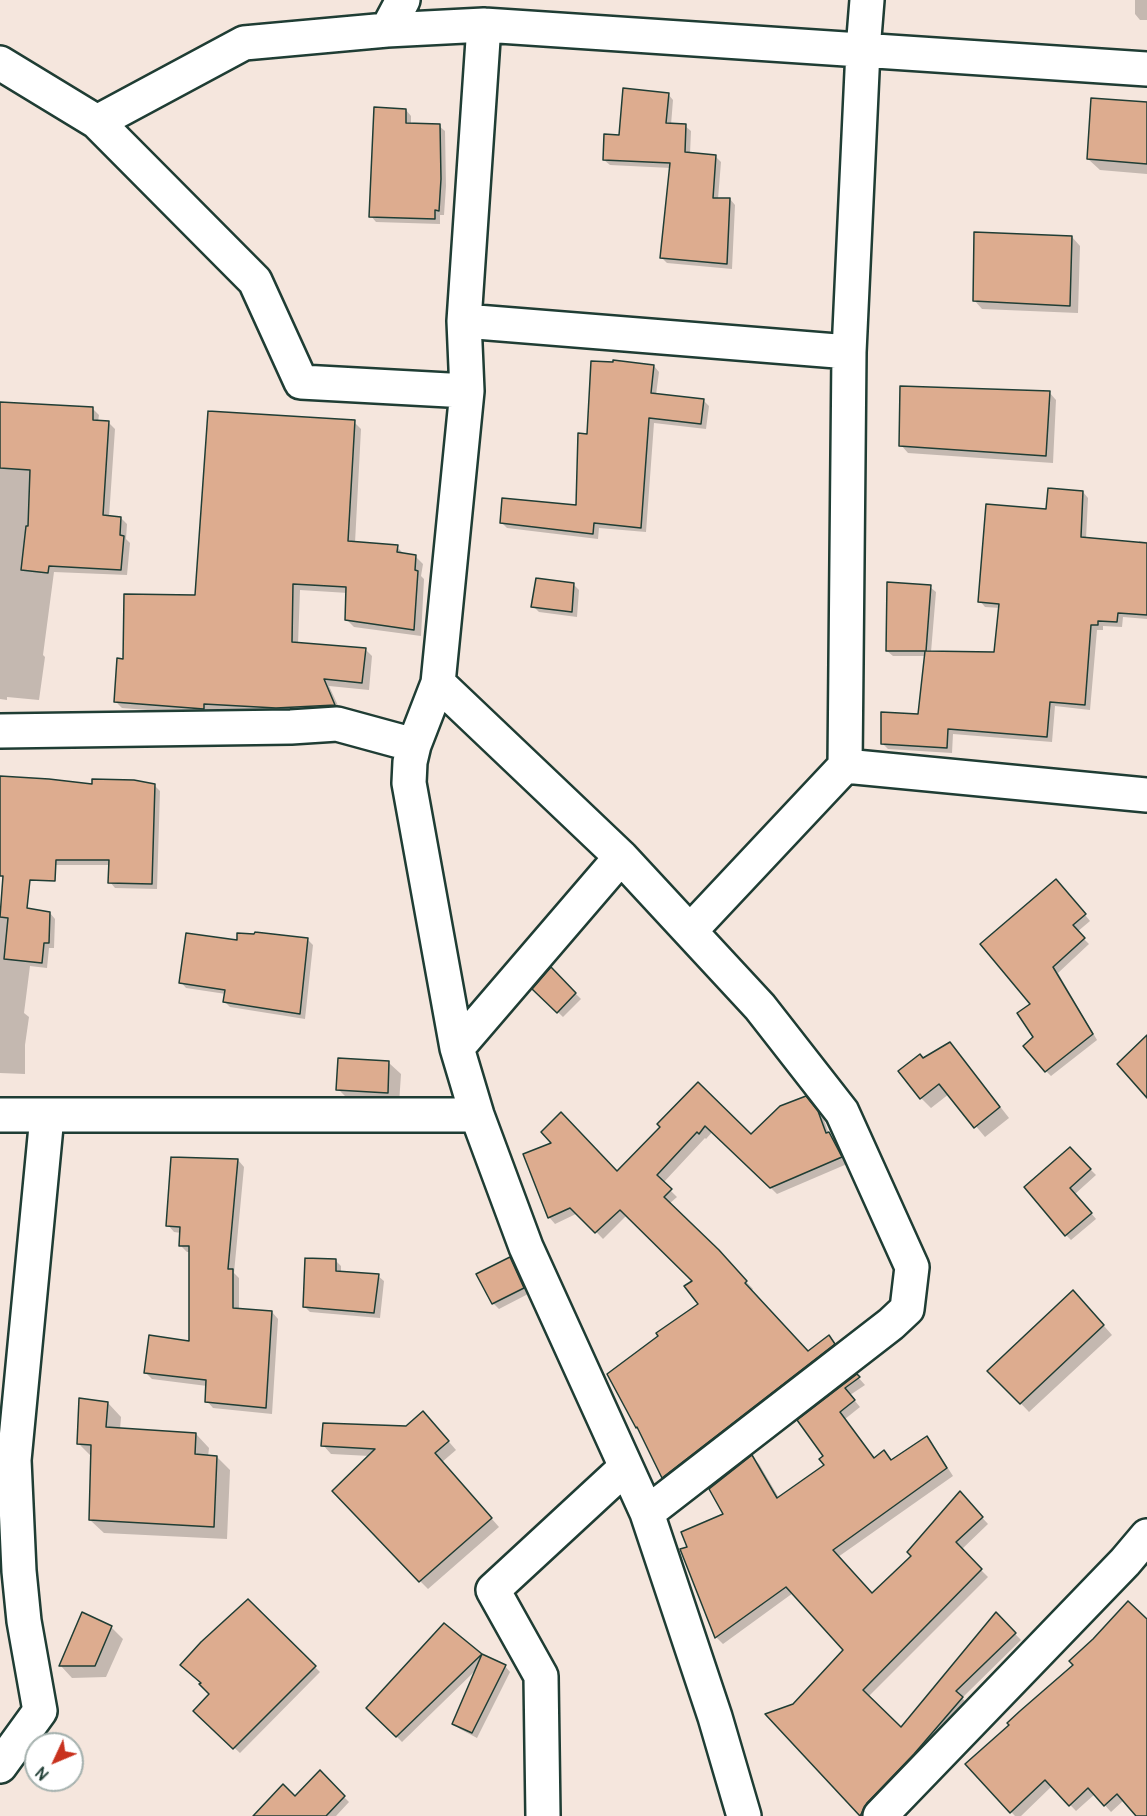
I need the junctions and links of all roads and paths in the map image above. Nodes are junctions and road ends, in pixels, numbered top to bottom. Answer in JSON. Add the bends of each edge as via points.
{"nodes":[{"id":1,"x":403,"y":0,"type":"edge"},
{"id":2,"x":867,"y":0,"type":"edge"},
{"id":3,"x":484,"y":25,"type":"junction"},
{"id":4,"x":387,"y":30,"type":"junction"},
{"id":5,"x":863,"y":50,"type":"junction"},
{"id":6,"x":0,"y":63,"type":"edge"},
{"id":7,"x":1147,"y":69,"type":"edge"},
{"id":8,"x":97,"y":122,"type":"junction"},
{"id":9,"x":464,"y":321,"type":"junction"},
{"id":10,"x":849,"y":352,"type":"junction"},
{"id":11,"x":467,"y":391,"type":"junction"},
{"id":12,"x":438,"y":683,"type":"junction"},
{"id":13,"x":0,"y":731,"type":"edge"},
{"id":14,"x":414,"y":745,"type":"junction"},
{"id":15,"x":844,"y":766,"type":"junction"},
{"id":16,"x":1147,"y":795,"type":"edge"},
{"id":17,"x":621,"y":857,"type":"junction"},
{"id":18,"x":690,"y":932,"type":"junction"},
{"id":19,"x":457,"y":1048,"type":"junction"},
{"id":20,"x":0,"y":1114,"type":"edge"},
{"id":21,"x":477,"y":1115,"type":"junction"},
{"id":22,"x":47,"y":1116,"type":"junction"},
{"id":23,"x":626,"y":1467,"type":"junction"},
{"id":24,"x":647,"y":1513,"type":"junction"},
{"id":25,"x":1147,"y":1536,"type":"edge"},
{"id":26,"x":0,"y":1766,"type":"edge"},
{"id":27,"x":543,"y":1816,"type":"edge"},
{"id":28,"x":744,"y":1816,"type":"edge"},
{"id":29,"x":880,"y":1816,"type":"edge"}],
"edges":[{"from":1,"to":4,"type":"street"},
{"from":2,"to":5,"type":"street"},
{"from":3,"to":4,"type":"street"},
{"from":3,"to":5,"type":"street"},
{"from":3,"to":9,"type":"street"},
{"from":4,"to":8,"type":"street","via":[[244,43]]},
{"from":5,"to":7,"type":"street"},
{"from":5,"to":10,"type":"street"},
{"from":6,"to":8,"type":"street"},
{"from":8,"to":11,"type":"street","via":[[255,281],[301,382]]},
{"from":9,"to":10,"type":"street"},
{"from":9,"to":11,"type":"street"},
{"from":10,"to":15,"type":"street"},
{"from":11,"to":12,"type":"street"},
{"from":12,"to":14,"type":"street"},
{"from":12,"to":17,"type":"street"},
{"from":13,"to":14,"type":"street","via":[[337,724]]},
{"from":14,"to":19,"type":"street","via":[[410,783]]},
{"from":15,"to":16,"type":"street"},
{"from":15,"to":18,"type":"street"},
{"from":17,"to":18,"type":"street"},
{"from":17,"to":19,"type":"street"},
{"from":18,"to":24,"type":"street","via":[[760,1007],[842,1112],[912,1267],[907,1309]]},
{"from":19,"to":21,"type":"street"},
{"from":20,"to":22,"type":"street"},
{"from":21,"to":22,"type":"street"},
{"from":21,"to":23,"type":"street","via":[[526,1247]]},
{"from":22,"to":26,"type":"street","via":[[14,1460],[24,1621],[40,1711]]},
{"from":23,"to":24,"type":"street"},
{"from":23,"to":27,"type":"street","via":[[493,1590],[541,1676]]},
{"from":24,"to":28,"type":"street"},
{"from":25,"to":29,"type":"street"}]}
